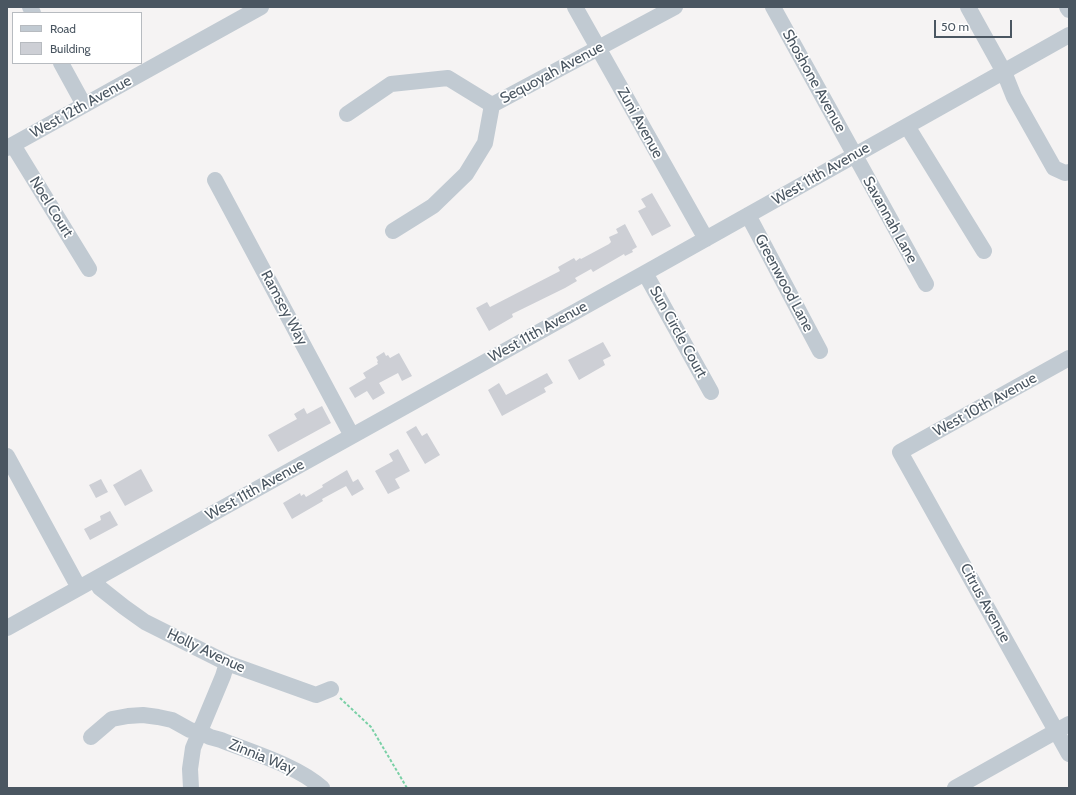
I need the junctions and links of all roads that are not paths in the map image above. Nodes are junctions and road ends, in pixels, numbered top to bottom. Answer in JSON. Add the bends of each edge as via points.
{"nodes":[{"id":1,"x":260,"y":7,"type":"edge"},
{"id":2,"x":575,"y":7,"type":"edge"},
{"id":3,"x":675,"y":7,"type":"edge"},
{"id":4,"x":773,"y":7,"type":"edge"},
{"id":5,"x":968,"y":7,"type":"edge"},
{"id":6,"x":1067,"y":7,"type":"edge"},
{"id":7,"x":1069,"y":10,"type":"edge"},
{"id":8,"x":1069,"y":35,"type":"edge"},
{"id":9,"x":598,"y":48,"type":"junction"},
{"id":10,"x":62,"y":64,"type":"edge"},
{"id":11,"x":1004,"y":72,"type":"junction"},
{"id":12,"x":84,"y":105,"type":"junction"},
{"id":13,"x":492,"y":105,"type":"junction"},
{"id":14,"x":347,"y":114,"type":"dead end"},
{"id":15,"x":907,"y":126,"type":"junction"},
{"id":16,"x":10,"y":147,"type":"edge"},
{"id":17,"x":854,"y":155,"type":"junction"},
{"id":18,"x":1069,"y":172,"type":"edge"},
{"id":19,"x":214,"y":180,"type":"dead end"},
{"id":20,"x":748,"y":215,"type":"junction"},
{"id":21,"x":393,"y":231,"type":"dead end"},
{"id":22,"x":706,"y":239,"type":"junction"},
{"id":23,"x":984,"y":251,"type":"dead end"},
{"id":24,"x":90,"y":269,"type":"dead end"},
{"id":25,"x":645,"y":273,"type":"junction"},
{"id":26,"x":926,"y":284,"type":"dead end"},
{"id":27,"x":820,"y":351,"type":"dead end"},
{"id":28,"x":1069,"y":358,"type":"edge"},
{"id":29,"x":711,"y":392,"type":"dead end"},
{"id":30,"x":352,"y":436,"type":"junction"},
{"id":31,"x":900,"y":452,"type":"joint"},
{"id":32,"x":7,"y":456,"type":"edge"},
{"id":33,"x":95,"y":579,"type":"junction"},
{"id":34,"x":79,"y":588,"type":"junction"},
{"id":35,"x":7,"y":628,"type":"edge"},
{"id":36,"x":227,"y":663,"type":"junction"},
{"id":37,"x":331,"y":689,"type":"road end"},
{"id":38,"x":1063,"y":727,"type":"edge"},
{"id":39,"x":200,"y":732,"type":"junction"},
{"id":40,"x":91,"y":737,"type":"dead end"},
{"id":41,"x":1069,"y":754,"type":"edge"},
{"id":42,"x":191,"y":788,"type":"edge"},
{"id":43,"x":322,"y":788,"type":"edge"},
{"id":44,"x":955,"y":788,"type":"edge"}],
"edges":[{"from":1,"to":12,"type":"street","name":"West 12th Avenue"},
{"from":2,"to":9,"type":"street","name":"Zuni Avenue"},
{"from":3,"to":9,"type":"street","name":"Sequoyah Avenue"},
{"from":4,"to":17,"type":"street","name":"Shoshone Avenue"},
{"from":5,"to":11,"type":"street"},
{"from":6,"to":7,"type":"street"},
{"from":8,"to":11,"type":"street","name":"West 11th Avenue"},
{"from":9,"to":13,"type":"street","name":"Sequoyah Avenue"},
{"from":9,"to":22,"type":"street","name":"Zuni Avenue"},
{"from":10,"to":12,"type":"street"},
{"from":11,"to":15,"type":"street","name":"West 11th Avenue"},
{"from":11,"to":18,"type":"street","via":[[1014,97],[1054,168]]},
{"from":12,"to":16,"type":"street","name":"West 12th Avenue"},
{"from":13,"to":14,"type":"street","via":[[448,78],[391,84]]},
{"from":13,"to":21,"type":"street","name":"Sequoyah Avenue","via":[[485,142],[466,174],[434,206]]},
{"from":15,"to":17,"type":"street","name":"West 11th Avenue"},
{"from":15,"to":23,"type":"street"},
{"from":16,"to":24,"type":"street","name":"Noel Court"},
{"from":17,"to":20,"type":"street","name":"West 11th Avenue"},
{"from":17,"to":26,"type":"street","name":"Savannah Lane"},
{"from":19,"to":30,"type":"street","name":"Ramsey Way"},
{"from":20,"to":22,"type":"street","name":"West 11th Avenue"},
{"from":20,"to":27,"type":"street","name":"Greenwood Lane"},
{"from":22,"to":25,"type":"street","name":"West 11th Avenue"},
{"from":25,"to":29,"type":"street","name":"Sun Circle Court"},
{"from":25,"to":30,"type":"street","name":"West 11th Avenue"},
{"from":28,"to":31,"type":"street","name":"West 10th Avenue"},
{"from":30,"to":33,"type":"street","name":"West 11th Avenue"},
{"from":31,"to":38,"type":"street","name":"Citrus Avenue"},
{"from":32,"to":34,"type":"street"},
{"from":33,"to":34,"type":"street","name":"West 11th Avenue"},
{"from":33,"to":36,"type":"street","name":"Holly Avenue","via":[[100,588],[145,622]]},
{"from":34,"to":35,"type":"street","name":"West 11th Avenue"},
{"from":36,"to":37,"type":"street","name":"Holly Avenue","via":[[316,695]]},
{"from":36,"to":39,"type":"street"},
{"from":38,"to":41,"type":"street","name":"Citrus Avenue"},
{"from":38,"to":44,"type":"street"},
{"from":39,"to":40,"type":"street","name":"Zinnia Way","via":[[190,730],[172,720],[136,715],[112,719]]},
{"from":39,"to":42,"type":"street","via":[[191,758]]},
{"from":39,"to":43,"type":"street","name":"Zinnia Way","via":[[292,769]]}]}
